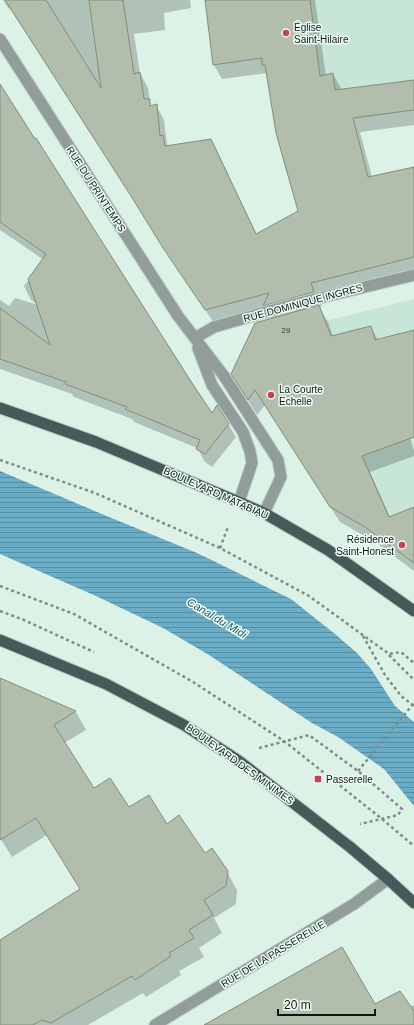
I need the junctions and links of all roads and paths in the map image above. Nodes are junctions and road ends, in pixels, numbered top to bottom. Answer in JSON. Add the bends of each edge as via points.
{"nodes":[{"id":1,"x":0,"y":39,"type":"edge"},
{"id":2,"x":414,"y":275,"type":"edge"},
{"id":3,"x":195,"y":338,"type":"junction"},
{"id":4,"x":0,"y":408,"type":"edge"},
{"id":5,"x":0,"y":460,"type":"edge"},
{"id":6,"x":239,"y":502,"type":"junction"},
{"id":7,"x":264,"y":513,"type":"junction"},
{"id":8,"x":228,"y":527,"type":"dead end"},
{"id":9,"x":220,"y":548,"type":"junction"},
{"id":10,"x":0,"y":586,"type":"edge"},
{"id":11,"x":414,"y":611,"type":"edge"},
{"id":12,"x":362,"y":635,"type":"junction"},
{"id":13,"x":0,"y":640,"type":"edge"},
{"id":14,"x":389,"y":654,"type":"junction"},
{"id":15,"x":414,"y":663,"type":"edge"},
{"id":16,"x":414,"y":680,"type":"edge"},
{"id":17,"x":414,"y":703,"type":"edge"},
{"id":18,"x":414,"y":706,"type":"edge"},
{"id":19,"x":284,"y":741,"type":"junction"},
{"id":20,"x":254,"y":750,"type":"dead end"},
{"id":21,"x":358,"y":771,"type":"junction"},
{"id":22,"x":382,"y":819,"type":"junction"},
{"id":23,"x":353,"y":826,"type":"dead end"},
{"id":24,"x":414,"y":846,"type":"edge"},
{"id":25,"x":388,"y":879,"type":"junction"},
{"id":26,"x":414,"y":903,"type":"edge"},
{"id":27,"x":156,"y":1025,"type":"edge"}],
"edges":[{"from":1,"to":3,"type":"street","name":"RUE DU PRINTEMPS","via":[[178,316]]},
{"from":2,"to":3,"type":"street","name":"RUE DOMINIQUE INGRES","via":[[214,327]]},
{"from":3,"to":6,"type":"street","name":"RUE DU PRINTEMPS","via":[[212,385],[243,432],[250,451],[252,463]]},
{"from":3,"to":7,"type":"street","name":"RUE DU PRINTEMPS","via":[[224,376],[278,460],[281,477]]},
{"from":4,"to":6,"type":"main road","name":"BOULEVARD MATABIAU","via":[[96,442]]},
{"from":5,"to":9,"type":"path","via":[[95,493]]},
{"from":6,"to":7,"type":"main road","name":"BOULEVARD MATABIAU"},
{"from":7,"to":11,"type":"main road","name":"BOULEVARD MATABIAU","via":[[328,550]]},
{"from":8,"to":9,"type":"path"},
{"from":9,"to":12,"type":"path","via":[[309,596]]},
{"from":10,"to":19,"type":"path","via":[[74,614],[193,682]]},
{"from":12,"to":14,"type":"path"},
{"from":12,"to":18,"type":"path","via":[[384,675],[401,696]]},
{"from":13,"to":25,"type":"main road","name":"BOULEVARD DES MINIMES","via":[[106,684],[184,725],[239,761]]},
{"from":14,"to":15,"type":"path","via":[[401,652]]},
{"from":14,"to":16,"type":"path"},
{"from":17,"to":21,"type":"path","bridge":true},
{"from":19,"to":20,"type":"path"},
{"from":19,"to":21,"type":"path","via":[[309,735]]},
{"from":19,"to":22,"type":"path"},
{"from":21,"to":22,"type":"path","via":[[402,809],[398,815]]},
{"from":22,"to":23,"type":"path"},
{"from":22,"to":24,"type":"path"},
{"from":25,"to":26,"type":"main road","name":"BOULEVARD DES MINIMES"},
{"from":25,"to":27,"type":"street","name":"RUE DE LA PASSERELLE","via":[[354,904]]}]}
